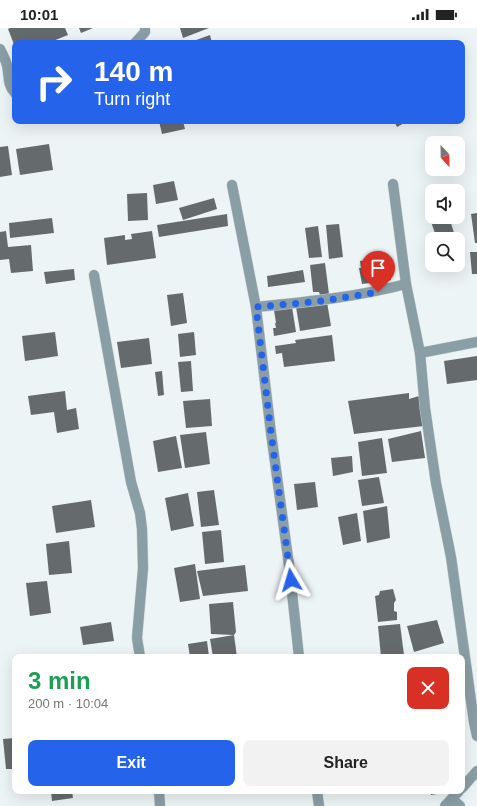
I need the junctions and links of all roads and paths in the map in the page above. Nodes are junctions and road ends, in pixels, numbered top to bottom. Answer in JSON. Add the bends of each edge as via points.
{"nodes":[{"id":1,"x":145,"y":28,"type":"edge"},
{"id":2,"x":138,"y":40,"type":"edge"},
{"id":3,"x":0,"y":49,"type":"edge"},
{"id":4,"x":8,"y":80,"type":"junction"},
{"id":5,"x":0,"y":88,"type":"edge"},
{"id":6,"x":12,"y":91,"type":"edge"},
{"id":7,"x":393,"y":184,"type":"dead end"},
{"id":8,"x":232,"y":185,"type":"dead end"},
{"id":9,"x":94,"y":275,"type":"dead end"},
{"id":10,"x":406,"y":284,"type":"junction"},
{"id":11,"x":256,"y":307,"type":"junction"},
{"id":12,"x":477,"y":342,"type":"edge"},
{"id":13,"x":420,"y":353,"type":"junction"},
{"id":14,"x":140,"y":654,"type":"edge"},
{"id":15,"x":299,"y":654,"type":"edge"},
{"id":16,"x":465,"y":654,"type":"edge"},
{"id":17,"x":465,"y":657,"type":"edge"},
{"id":18,"x":477,"y":736,"type":"edge"},
{"id":19,"x":477,"y":771,"type":"edge"},
{"id":20,"x":465,"y":785,"type":"edge"},
{"id":21,"x":159,"y":794,"type":"edge"},
{"id":22,"x":317,"y":794,"type":"edge"},
{"id":23,"x":457,"y":794,"type":"edge"},
{"id":24,"x":452,"y":804,"type":"edge"},
{"id":25,"x":160,"y":806,"type":"edge"},
{"id":26,"x":319,"y":806,"type":"edge"}],
"edges":[{"from":1,"to":2,"type":"street","via":[[145,32]]},
{"from":3,"to":4,"type":"street","via":[[6,62]]},
{"from":4,"to":5,"type":"street"},
{"from":4,"to":6,"type":"street"},
{"from":7,"to":10,"type":"street"},
{"from":8,"to":11,"type":"street"},
{"from":9,"to":14,"type":"street","via":[[111,379],[131,482],[140,514],[143,568],[137,638]]},
{"from":10,"to":11,"type":"street","via":[[378,292],[322,301]]},
{"from":10,"to":13,"type":"street"},
{"from":11,"to":15,"type":"street"},
{"from":12,"to":13,"type":"street"},
{"from":13,"to":16,"type":"street","via":[[424,408],[451,557]]},
{"from":17,"to":18,"type":"street"},
{"from":19,"to":20,"type":"street"},
{"from":21,"to":25,"type":"street"},
{"from":22,"to":26,"type":"street"},
{"from":23,"to":24,"type":"street"}]}
